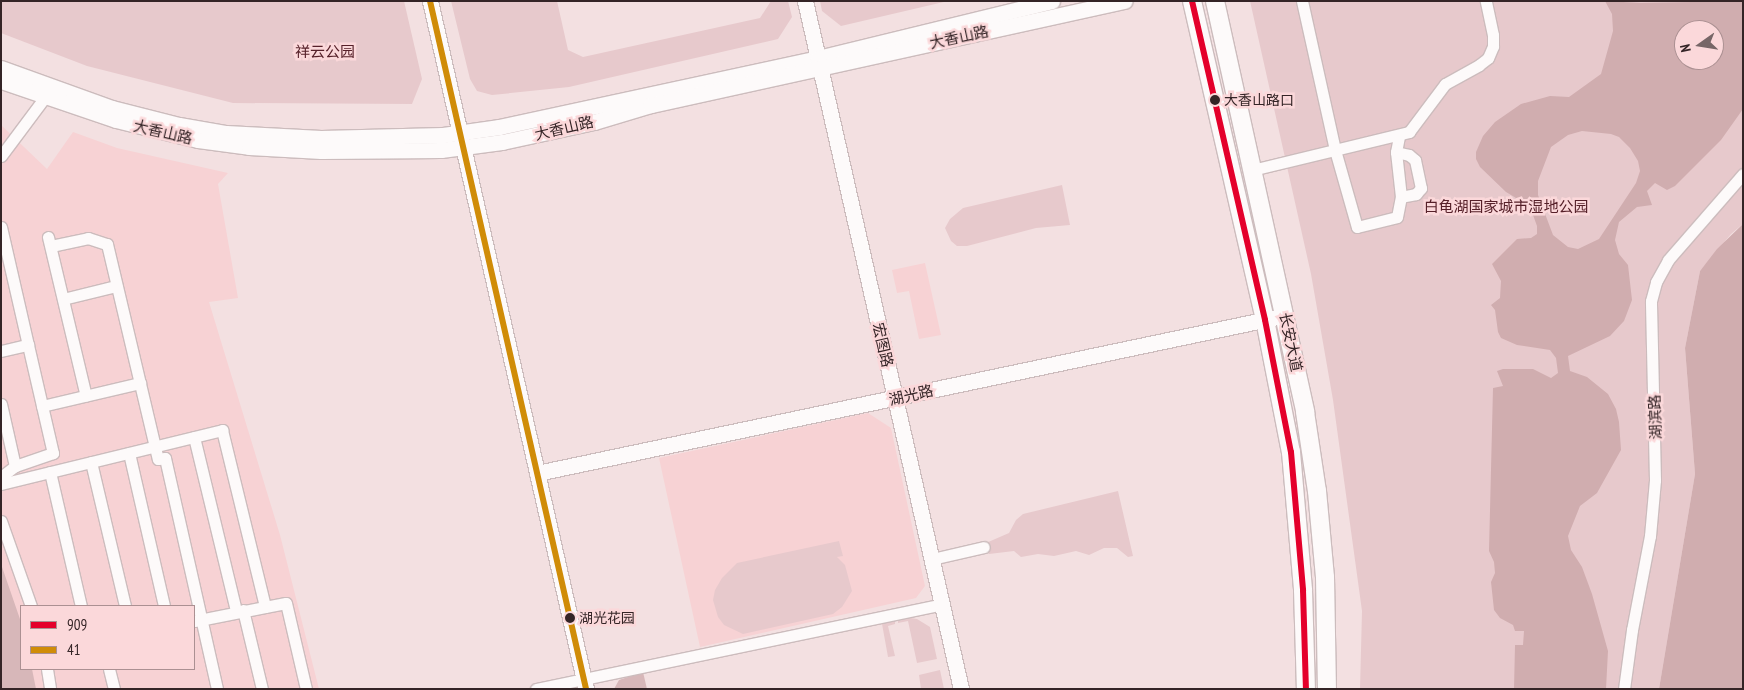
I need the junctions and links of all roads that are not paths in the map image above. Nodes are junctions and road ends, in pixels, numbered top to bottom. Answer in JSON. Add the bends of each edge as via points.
{"nodes":[{"id":1,"x":430,"y":1,"type":"edge"},
{"id":2,"x":805,"y":1,"type":"edge"},
{"id":3,"x":1052,"y":1,"type":"edge"},
{"id":4,"x":1125,"y":1,"type":"edge"},
{"id":5,"x":1192,"y":1,"type":"edge"},
{"id":6,"x":1215,"y":1,"type":"edge"},
{"id":7,"x":1302,"y":1,"type":"edge"},
{"id":8,"x":1486,"y":1,"type":"edge"},
{"id":9,"x":819,"y":63,"type":"junction"},
{"id":10,"x":1,"y":68,"type":"edge"},
{"id":11,"x":1,"y":81,"type":"edge"},
{"id":12,"x":47,"y":92,"type":"junction"},
{"id":13,"x":1399,"y":136,"type":"junction"},
{"id":14,"x":463,"y":141,"type":"junction"},
{"id":15,"x":1335,"y":150,"type":"junction"},
{"id":16,"x":1396,"y":152,"type":"junction"},
{"id":17,"x":1,"y":156,"type":"edge"},
{"id":18,"x":1252,"y":170,"type":"junction"},
{"id":19,"x":1743,"y":174,"type":"edge"},
{"id":20,"x":1401,"y":197,"type":"junction"},
{"id":21,"x":1,"y":227,"type":"edge"},
{"id":22,"x":116,"y":286,"type":"junction"},
{"id":23,"x":63,"y":299,"type":"junction"},
{"id":24,"x":1285,"y":315,"type":"junction"},
{"id":25,"x":1265,"y":320,"type":"junction"},
{"id":26,"x":28,"y":345,"type":"junction"},
{"id":27,"x":1,"y":351,"type":"edge"},
{"id":28,"x":140,"y":383,"type":"junction"},
{"id":29,"x":86,"y":396,"type":"junction"},
{"id":30,"x":896,"y":398,"type":"junction"},
{"id":31,"x":1,"y":404,"type":"edge"},
{"id":32,"x":42,"y":406,"type":"junction"},
{"id":33,"x":194,"y":437,"type":"junction"},
{"id":34,"x":155,"y":447,"type":"junction"},
{"id":35,"x":129,"y":453,"type":"junction"},
{"id":36,"x":91,"y":462,"type":"junction"},
{"id":37,"x":15,"y":466,"type":"junction"},
{"id":38,"x":50,"y":472,"type":"junction"},
{"id":39,"x":537,"y":473,"type":"junction"},
{"id":40,"x":1,"y":477,"type":"edge"},
{"id":41,"x":1,"y":484,"type":"edge"},
{"id":42,"x":1,"y":521,"type":"edge"},
{"id":43,"x":984,"y":548,"type":"dead end"},
{"id":44,"x":932,"y":560,"type":"junction"},
{"id":45,"x":942,"y":604,"type":"junction"},
{"id":46,"x":31,"y":605,"type":"edge"},
{"id":47,"x":81,"y":605,"type":"edge"},
{"id":48,"x":125,"y":605,"type":"edge"},
{"id":49,"x":164,"y":605,"type":"edge"},
{"id":50,"x":195,"y":605,"type":"edge"},
{"id":51,"x":195,"y":605,"type":"edge"},
{"id":52,"x":265,"y":607,"type":"junction"},
{"id":53,"x":240,"y":611,"type":"junction"},
{"id":54,"x":198,"y":620,"type":"edge"},
{"id":55,"x":47,"y":670,"type":"edge"},
{"id":56,"x":109,"y":670,"type":"edge"},
{"id":57,"x":584,"y":683,"type":"edge"},
{"id":58,"x":50,"y":689,"type":"edge"},
{"id":59,"x":114,"y":689,"type":"edge"},
{"id":60,"x":217,"y":689,"type":"edge"},
{"id":61,"x":262,"y":689,"type":"edge"},
{"id":62,"x":306,"y":689,"type":"edge"},
{"id":63,"x":536,"y":689,"type":"edge"},
{"id":64,"x":961,"y":689,"type":"edge"},
{"id":65,"x":1306,"y":689,"type":"edge"},
{"id":66,"x":1327,"y":689,"type":"edge"},
{"id":67,"x":1624,"y":689,"type":"edge"}],
"edges":[{"from":1,"to":14,"type":"main road"},
{"from":2,"to":9,"type":"main road","name":"宏图路"},
{"from":3,"to":9,"type":"main road","name":"大香山路"},
{"from":4,"to":9,"type":"main road","name":"大香山路"},
{"from":5,"to":25,"type":"main road","name":"长安大道"},
{"from":6,"to":18,"type":"main road","name":"长安大道"},
{"from":7,"to":15,"type":"street"},
{"from":8,"to":13,"type":"street","via":[[1493,35],[1488,58],[1445,84],[1416,126]]},
{"from":9,"to":14,"type":"main road","name":"大香山路"},
{"from":9,"to":30,"type":"main road","name":"宏图路"},
{"from":10,"to":12,"type":"main road","name":"大香山路"},
{"from":11,"to":12,"type":"main road","name":"大香山路"},
{"from":12,"to":14,"type":"main road","name":"大香山路","via":[[226,133]]},
{"from":12,"to":17,"type":"street"},
{"from":13,"to":15,"type":"street"},
{"from":13,"to":16,"type":"street"},
{"from":14,"to":39,"type":"main road"},
{"from":15,"to":18,"type":"street"},
{"from":15,"to":20,"type":"street","via":[[1357,227],[1398,217]]},
{"from":16,"to":20,"type":"street"},
{"from":16,"to":20,"type":"street","via":[[1409,155],[1414,160],[1421,188],[1416,194]]},
{"from":18,"to":24,"type":"main road","name":"长安大道"},
{"from":19,"to":67,"type":"street","name":"湖滨路","via":[[1668,260],[1656,282],[1651,302],[1655,480],[1650,536]]},
{"from":21,"to":26,"type":"street"},
{"from":22,"to":23,"type":"street"},
{"from":22,"to":23,"type":"street","via":[[107,244],[88,238],[50,242]]},
{"from":22,"to":28,"type":"street"},
{"from":23,"to":29,"type":"street"},
{"from":24,"to":25,"type":"main road","name":"湖光路"},
{"from":24,"to":66,"type":"main road","name":"长安大道","via":[[1317,491],[1325,578]]},
{"from":25,"to":30,"type":"main road","name":"湖光路"},
{"from":25,"to":65,"type":"main road","name":"长安大道","via":[[1291,452],[1304,590]]},
{"from":26,"to":27,"type":"street"},
{"from":26,"to":32,"type":"street"},
{"from":28,"to":29,"type":"street"},
{"from":28,"to":34,"type":"street"},
{"from":29,"to":32,"type":"street"},
{"from":30,"to":39,"type":"main road","name":"湖光路"},
{"from":30,"to":44,"type":"main road","name":"宏图路"},
{"from":31,"to":37,"type":"street"},
{"from":32,"to":37,"type":"street","via":[[53,453]]},
{"from":33,"to":34,"type":"street"},
{"from":33,"to":52,"type":"street","via":[[222,430]]},
{"from":33,"to":53,"type":"street"},
{"from":34,"to":35,"type":"street"},
{"from":34,"to":51,"type":"street","via":[[158,459],[165,458]]},
{"from":35,"to":36,"type":"street"},
{"from":35,"to":49,"type":"street"},
{"from":36,"to":38,"type":"street"},
{"from":36,"to":48,"type":"street"},
{"from":37,"to":40,"type":"street"},
{"from":38,"to":41,"type":"street"},
{"from":38,"to":47,"type":"street"},
{"from":39,"to":57,"type":"main road"},
{"from":42,"to":46,"type":"street"},
{"from":43,"to":44,"type":"street"},
{"from":44,"to":45,"type":"main road","name":"宏图路"},
{"from":45,"to":57,"type":"street"},
{"from":45,"to":64,"type":"main road","name":"宏图路"},
{"from":50,"to":54,"type":"street"},
{"from":52,"to":53,"type":"street"},
{"from":52,"to":62,"type":"street","via":[[286,603]]},
{"from":53,"to":54,"type":"street"},
{"from":53,"to":61,"type":"street"},
{"from":54,"to":60,"type":"street"},
{"from":55,"to":58,"type":"street"},
{"from":56,"to":59,"type":"street"},
{"from":57,"to":63,"type":"street"}]}
